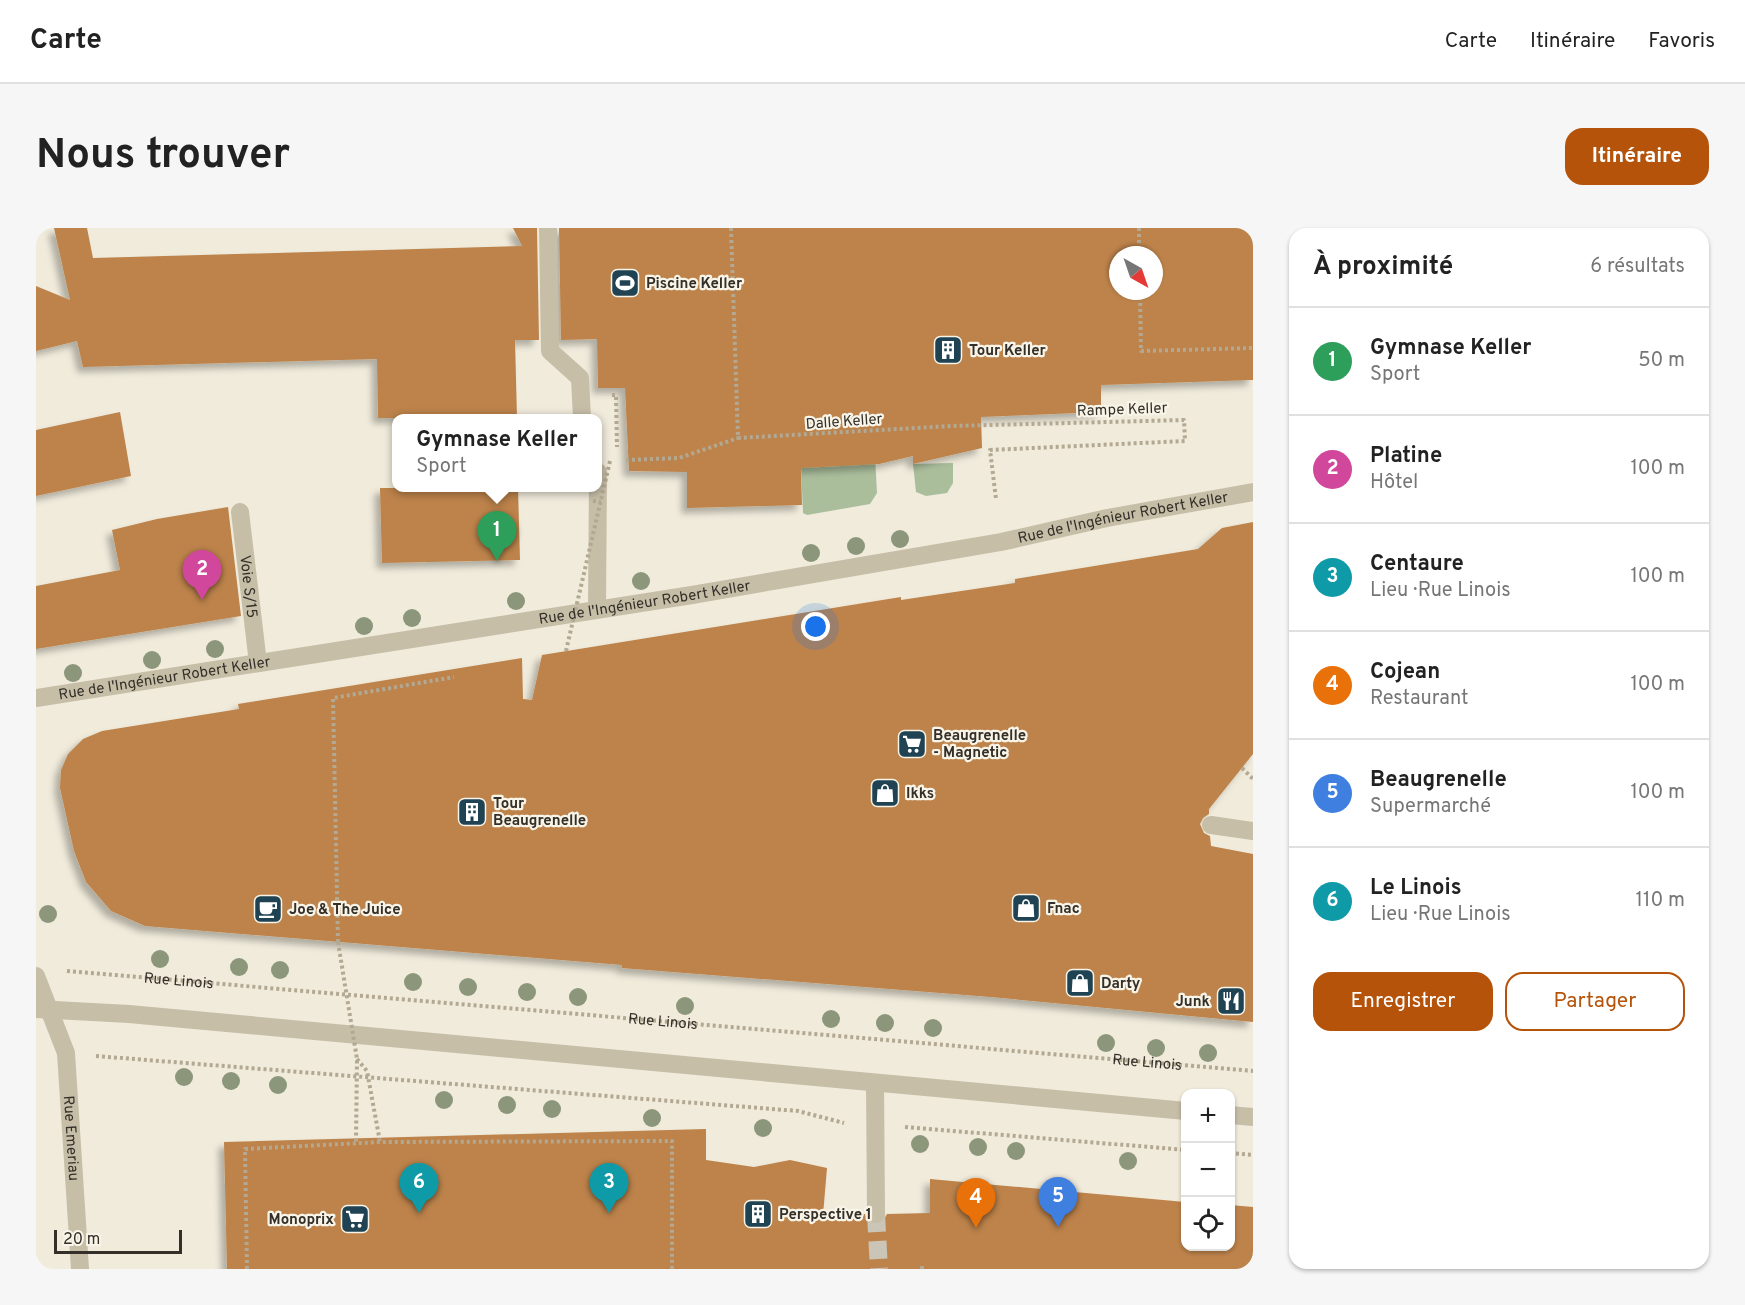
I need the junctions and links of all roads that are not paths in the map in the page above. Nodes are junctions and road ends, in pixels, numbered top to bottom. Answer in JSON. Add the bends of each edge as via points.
{"nodes":[{"id":1,"x":548,"y":228,"type":"edge"},
{"id":2,"x":582,"y":414,"type":"edge"},
{"id":3,"x":604,"y":466,"type":"edge"},
{"id":4,"x":1253,"y":492,"type":"edge"},
{"id":5,"x":240,"y":512,"type":"dead end"},
{"id":6,"x":597,"y":609,"type":"junction"},
{"id":7,"x":258,"y":663,"type":"junction"},
{"id":8,"x":36,"y":698,"type":"edge"},
{"id":9,"x":1211,"y":825,"type":"dead end"},
{"id":10,"x":1253,"y":831,"type":"edge"},
{"id":11,"x":36,"y":976,"type":"edge"},
{"id":12,"x":42,"y":1010,"type":"edge"},
{"id":13,"x":875,"y":1083,"type":"junction"},
{"id":14,"x":1181,"y":1111,"type":"edge"},
{"id":15,"x":1235,"y":1115,"type":"edge"},
{"id":16,"x":1253,"y":1117,"type":"edge"},
{"id":17,"x":876,"y":1214,"type":"tunnel mouth"},
{"id":18,"x":80,"y":1269,"type":"edge"}],
"edges":[{"from":1,"to":2,"type":"street","via":[[550,351],[580,378]]},
{"from":3,"to":6,"type":"street"},
{"from":4,"to":6,"type":"street","name":"Rue de l'Ingénieur Robert Keller","via":[[1001,542]]},
{"from":5,"to":7,"type":"street","name":"Voie S/15"},
{"from":6,"to":7,"type":"street","name":"Rue de l'Ingénieur Robert Keller"},
{"from":7,"to":8,"type":"street","name":"Rue de l'Ingénieur Robert Keller"},
{"from":9,"to":10,"type":"street"},
{"from":11,"to":12,"type":"street","name":"Rue Emeriau"},
{"from":12,"to":13,"type":"street","via":[[129,1014]]},
{"from":12,"to":18,"type":"street","name":"Rue Emeriau","via":[[66,1053]]},
{"from":13,"to":14,"type":"street"},
{"from":13,"to":17,"type":"street"},
{"from":15,"to":16,"type":"street"}]}
